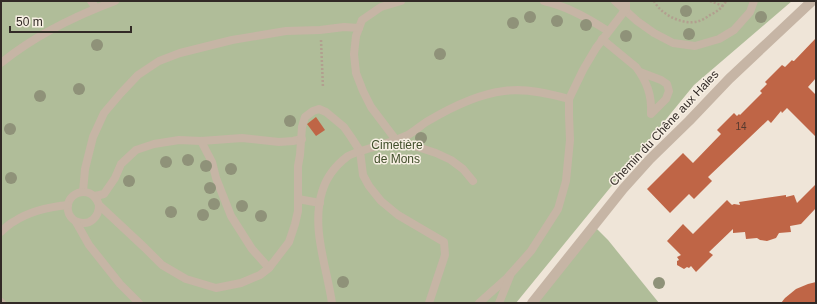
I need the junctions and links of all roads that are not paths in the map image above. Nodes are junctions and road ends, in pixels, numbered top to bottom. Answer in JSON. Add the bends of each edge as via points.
{"nodes":[{"id":1,"x":115,"y":1,"type":"edge"},
{"id":2,"x":401,"y":1,"type":"edge"},
{"id":3,"x":544,"y":1,"type":"edge"},
{"id":4,"x":615,"y":1,"type":"edge"},
{"id":5,"x":754,"y":1,"type":"edge"},
{"id":6,"x":812,"y":1,"type":"edge"},
{"id":7,"x":94,"y":4,"type":"edge"},
{"id":8,"x":626,"y":5,"type":"edge"},
{"id":9,"x":359,"y":28,"type":"junction"},
{"id":10,"x":608,"y":31,"type":"junction"},
{"id":11,"x":602,"y":39,"type":"junction"},
{"id":12,"x":1,"y":63,"type":"edge"},
{"id":13,"x":640,"y":72,"type":"junction"},
{"id":14,"x":570,"y":99,"type":"junction"},
{"id":15,"x":302,"y":139,"type":"junction"},
{"id":16,"x":396,"y":140,"type":"junction"},
{"id":17,"x":201,"y":141,"type":"junction"},
{"id":18,"x":360,"y":151,"type":"junction"},
{"id":19,"x":473,"y":181,"type":"dead end"},
{"id":20,"x":83,"y":192,"type":"junction"},
{"id":21,"x":95,"y":196,"type":"junction"},
{"id":22,"x":298,"y":200,"type":"junction"},
{"id":23,"x":320,"y":203,"type":"junction"},
{"id":24,"x":68,"y":205,"type":"junction"},
{"id":25,"x":99,"y":205,"type":"junction"},
{"id":26,"x":76,"y":222,"type":"junction"},
{"id":27,"x":1,"y":232,"type":"edge"},
{"id":28,"x":269,"y":268,"type":"junction"},
{"id":29,"x":512,"y":273,"type":"junction"},
{"id":30,"x":139,"y":303,"type":"edge"},
{"id":31,"x":332,"y":303,"type":"edge"},
{"id":32,"x":429,"y":303,"type":"edge"},
{"id":33,"x":479,"y":303,"type":"edge"},
{"id":34,"x":498,"y":303,"type":"edge"},
{"id":35,"x":532,"y":303,"type":"edge"}],
"edges":[{"from":1,"to":7,"type":"lane"},
{"from":2,"to":9,"type":"lane","via":[[381,7],[362,20]]},
{"from":3,"to":10,"type":"lane","via":[[572,10]]},
{"from":4,"to":8,"type":"lane"},
{"from":5,"to":8,"type":"lane","via":[[750,12],[734,30],[719,39],[695,46],[673,43],[654,33],[637,21]]},
{"from":6,"to":35,"type":"street","name":"Chemin du Chêne aux Haies","via":[[729,79],[650,159]]},
{"from":7,"to":12,"type":"lane","via":[[13,53]]},
{"from":8,"to":10,"type":"lane"},
{"from":9,"to":16,"type":"lane","via":[[354,54],[356,73],[371,107]]},
{"from":9,"to":20,"type":"lane","via":[[286,32],[232,40],[158,61],[138,75],[104,113],[93,137],[85,169]]},
{"from":10,"to":11,"type":"lane"},
{"from":11,"to":13,"type":"lane"},
{"from":11,"to":14,"type":"lane","via":[[583,70]]},
{"from":13,"to":13,"type":"lane","via":[[652,102],[651,114],[666,99],[669,91],[667,84],[661,80]]},
{"from":14,"to":16,"type":"lane","via":[[526,90],[486,95],[452,107]]},
{"from":14,"to":29,"type":"lane","via":[[566,181],[558,209]]},
{"from":15,"to":17,"type":"lane","via":[[279,142],[242,138]]},
{"from":15,"to":18,"type":"lane","via":[[305,117],[319,109],[344,126]]},
{"from":15,"to":22,"type":"lane","via":[[298,166]]},
{"from":16,"to":18,"type":"lane"},
{"from":16,"to":19,"type":"lane","via":[[451,160]]},
{"from":17,"to":21,"type":"lane","via":[[179,140],[136,150],[122,164],[104,194]]},
{"from":17,"to":28,"type":"lane","via":[[212,162],[231,216],[252,249]]},
{"from":18,"to":23,"type":"lane","via":[[337,166],[328,178]]},
{"from":18,"to":32,"type":"lane","via":[[364,175],[381,201],[398,215],[444,242],[445,255]]},
{"from":20,"to":21,"type":"lane"},
{"from":20,"to":24,"type":"lane","via":[[75,194]]},
{"from":21,"to":25,"type":"lane"},
{"from":22,"to":23,"type":"lane"},
{"from":22,"to":28,"type":"lane","via":[[298,210],[289,242]]},
{"from":23,"to":31,"type":"lane","via":[[319,237]]},
{"from":24,"to":26,"type":"lane","via":[[70,217]]},
{"from":24,"to":27,"type":"lane","via":[[28,214],[13,221]]},
{"from":25,"to":26,"type":"lane","via":[[98,214],[93,220],[84,224]]},
{"from":25,"to":28,"type":"lane","via":[[162,265],[186,279],[216,288],[242,283]]},
{"from":26,"to":30,"type":"lane","via":[[108,269]]},
{"from":29,"to":33,"type":"lane"},
{"from":29,"to":34,"type":"lane"}]}
